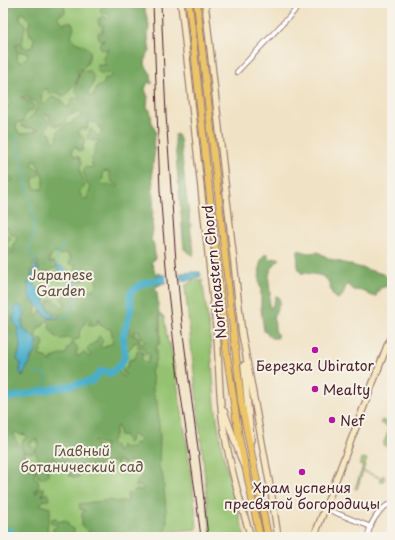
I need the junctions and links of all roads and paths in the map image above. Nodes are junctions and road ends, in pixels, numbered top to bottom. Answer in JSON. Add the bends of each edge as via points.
{"nodes":[{"id":1,"x":181,"y":3,"type":"edge"},
{"id":2,"x":189,"y":3,"type":"edge"},
{"id":3,"x":197,"y":3,"type":"edge"},
{"id":4,"x":206,"y":3,"type":"edge"},
{"id":5,"x":302,"y":3,"type":"edge"},
{"id":6,"x":237,"y":72,"type":"dead end"},
{"id":7,"x":392,"y":333,"type":"edge"},
{"id":8,"x":242,"y":334,"type":"junction"},
{"id":9,"x":220,"y":390,"type":"junction"},
{"id":10,"x":253,"y":466,"type":"junction"},
{"id":11,"x":248,"y":477,"type":"junction"},
{"id":12,"x":392,"y":503,"type":"edge"},
{"id":13,"x":324,"y":508,"type":"junction"},
{"id":14,"x":371,"y":527,"type":"junction"},
{"id":15,"x":251,"y":537,"type":"edge"},
{"id":16,"x":260,"y":537,"type":"edge"},
{"id":17,"x":268,"y":537,"type":"edge"},
{"id":18,"x":278,"y":537,"type":"edge"},
{"id":19,"x":314,"y":537,"type":"edge"},
{"id":20,"x":368,"y":537,"type":"edge"}],
"edges":[{"from":1,"to":9,"type":"main road","via":[[217,336]]},
{"from":2,"to":11,"type":"main road","name":"Northeastern Chord","via":[[234,402]]},
{"from":3,"to":10,"type":"main road","name":"Northeastern Chord","via":[[241,401]]},
{"from":4,"to":8,"type":"main road"},
{"from":5,"to":6,"type":"street"},
{"from":7,"to":13,"type":"main road"},
{"from":8,"to":10,"type":"main road"},
{"from":8,"to":18,"type":"main road"},
{"from":9,"to":11,"type":"main road","via":[[225,415]]},
{"from":9,"to":15,"type":"main road","via":[[229,457]]},
{"from":10,"to":17,"type":"main road","name":"Northeastern Chord"},
{"from":11,"to":16,"type":"main road","name":"Northeastern Chord"},
{"from":12,"to":14,"type":"street","via":[[382,509]]},
{"from":13,"to":14,"type":"street"},
{"from":13,"to":19,"type":"main road"},
{"from":14,"to":20,"type":"street"}]}
